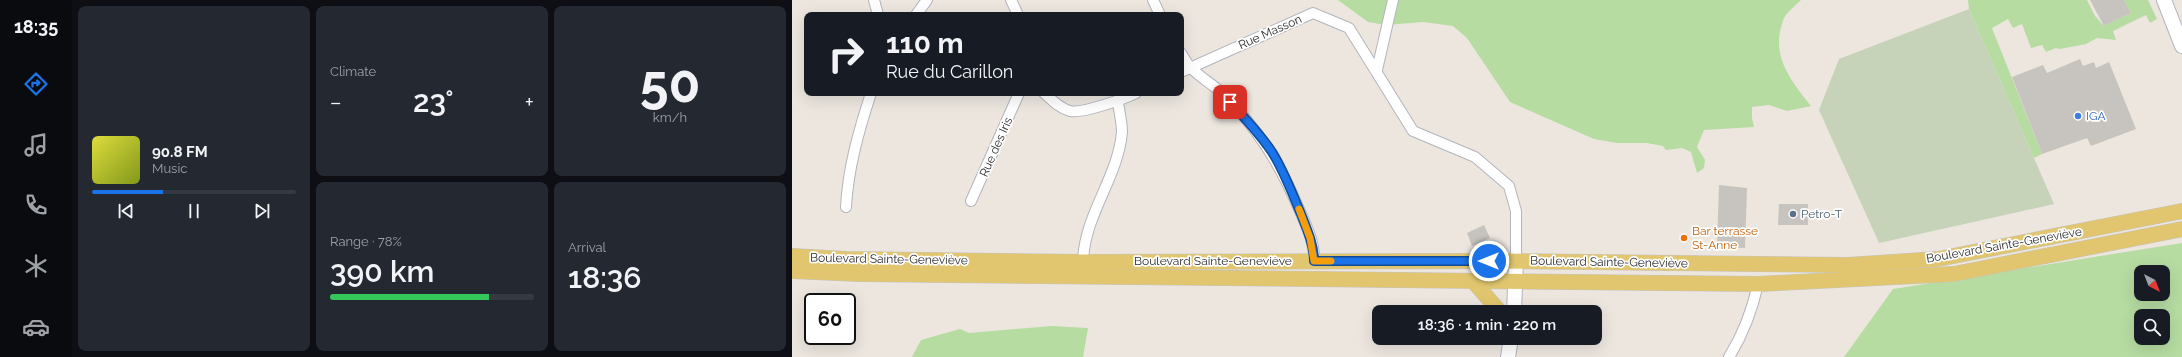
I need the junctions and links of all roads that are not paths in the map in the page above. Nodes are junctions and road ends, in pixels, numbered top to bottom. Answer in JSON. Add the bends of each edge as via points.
{"nodes":[{"id":1,"x":874,"y":0,"type":"edge"},
{"id":2,"x":927,"y":0,"type":"edge"},
{"id":3,"x":1011,"y":0,"type":"edge"},
{"id":4,"x":1153,"y":0,"type":"edge"},
{"id":5,"x":1393,"y":0,"type":"edge"},
{"id":6,"x":2164,"y":0,"type":"edge"},
{"id":7,"x":877,"y":12,"type":"edge"},
{"id":8,"x":918,"y":12,"type":"edge"},
{"id":9,"x":1017,"y":12,"type":"edge"},
{"id":10,"x":1159,"y":12,"type":"edge"},
{"id":11,"x":2182,"y":46,"type":"edge"},
{"id":12,"x":1186,"y":70,"type":"edge"},
{"id":13,"x":1377,"y":70,"type":"junction"},
{"id":14,"x":870,"y":96,"type":"edge"},
{"id":15,"x":1018,"y":96,"type":"edge"},
{"id":16,"x":1047,"y":96,"type":"edge"},
{"id":17,"x":1130,"y":96,"type":"edge"},
{"id":18,"x":1118,"y":102,"type":"junction"},
{"id":19,"x":972,"y":201,"type":"dead end"},
{"id":20,"x":846,"y":207,"type":"dead end"},
{"id":21,"x":2182,"y":211,"type":"edge"},
{"id":22,"x":2182,"y":230,"type":"edge"},
{"id":23,"x":792,"y":256,"type":"edge"},
{"id":24,"x":1314,"y":261,"type":"junction"},
{"id":25,"x":1516,"y":261,"type":"junction"},
{"id":26,"x":1083,"y":262,"type":"junction"},
{"id":27,"x":792,"y":271,"type":"edge"},
{"id":28,"x":1473,"y":281,"type":"junction"},
{"id":29,"x":1516,"y":281,"type":"junction"},
{"id":30,"x":1758,"y":284,"type":"junction"},
{"id":31,"x":1494,"y":305,"type":"edge"},
{"id":32,"x":1514,"y":305,"type":"edge"},
{"id":33,"x":1510,"y":345,"type":"edge"},
{"id":34,"x":1508,"y":357,"type":"edge"},
{"id":35,"x":1729,"y":357,"type":"edge"}],
"edges":[{"from":1,"to":7,"type":"street"},
{"from":2,"to":8,"type":"street"},
{"from":3,"to":9,"type":"street"},
{"from":4,"to":10,"type":"street"},
{"from":5,"to":13,"type":"street"},
{"from":6,"to":11,"type":"street"},
{"from":12,"to":13,"type":"street","name":"Rue Masson","via":[[1313,13],[1349,28]]},
{"from":12,"to":24,"type":"street","via":[[1222,94],[1255,129],[1272,153],[1307,230]]},
{"from":13,"to":25,"type":"street","name":"Rue Masson","via":[[1413,131],[1475,157],[1509,186],[1516,211]]},
{"from":14,"to":20,"type":"street","via":[[856,141],[846,193]]},
{"from":15,"to":19,"type":"street","name":"Rue des Iris"},
{"from":16,"to":18,"type":"street","via":[[1060,107],[1071,112]]},
{"from":17,"to":18,"type":"street"},
{"from":18,"to":26,"type":"street","via":[[1122,130],[1120,142],[1112,172],[1087,234]]},
{"from":21,"to":25,"type":"main road","name":"Boulevard Sainte-Geneviève","via":[[1938,259],[1848,265]]},
{"from":22,"to":30,"type":"main road","name":"Boulevard Sainte-Geneviève","via":[[1954,274]]},
{"from":23,"to":26,"type":"main road","name":"Boulevard Sainte-Geneviève"},
{"from":24,"to":25,"type":"main road","name":"Boulevard Sainte-Geneviève"},
{"from":24,"to":26,"type":"main road","name":"Boulevard Sainte-Geneviève"},
{"from":25,"to":29,"type":"street"},
{"from":27,"to":28,"type":"main road","name":"Boulevard Sainte-Geneviève","via":[[860,274]]},
{"from":28,"to":29,"type":"main road","name":"Boulevard Sainte-Geneviève"},
{"from":28,"to":31,"type":"main road"},
{"from":29,"to":30,"type":"main road","name":"Boulevard Sainte-Geneviève"},
{"from":29,"to":32,"type":"street"},
{"from":30,"to":35,"type":"street","via":[[1744,331]]},
{"from":33,"to":34,"type":"street"}]}
